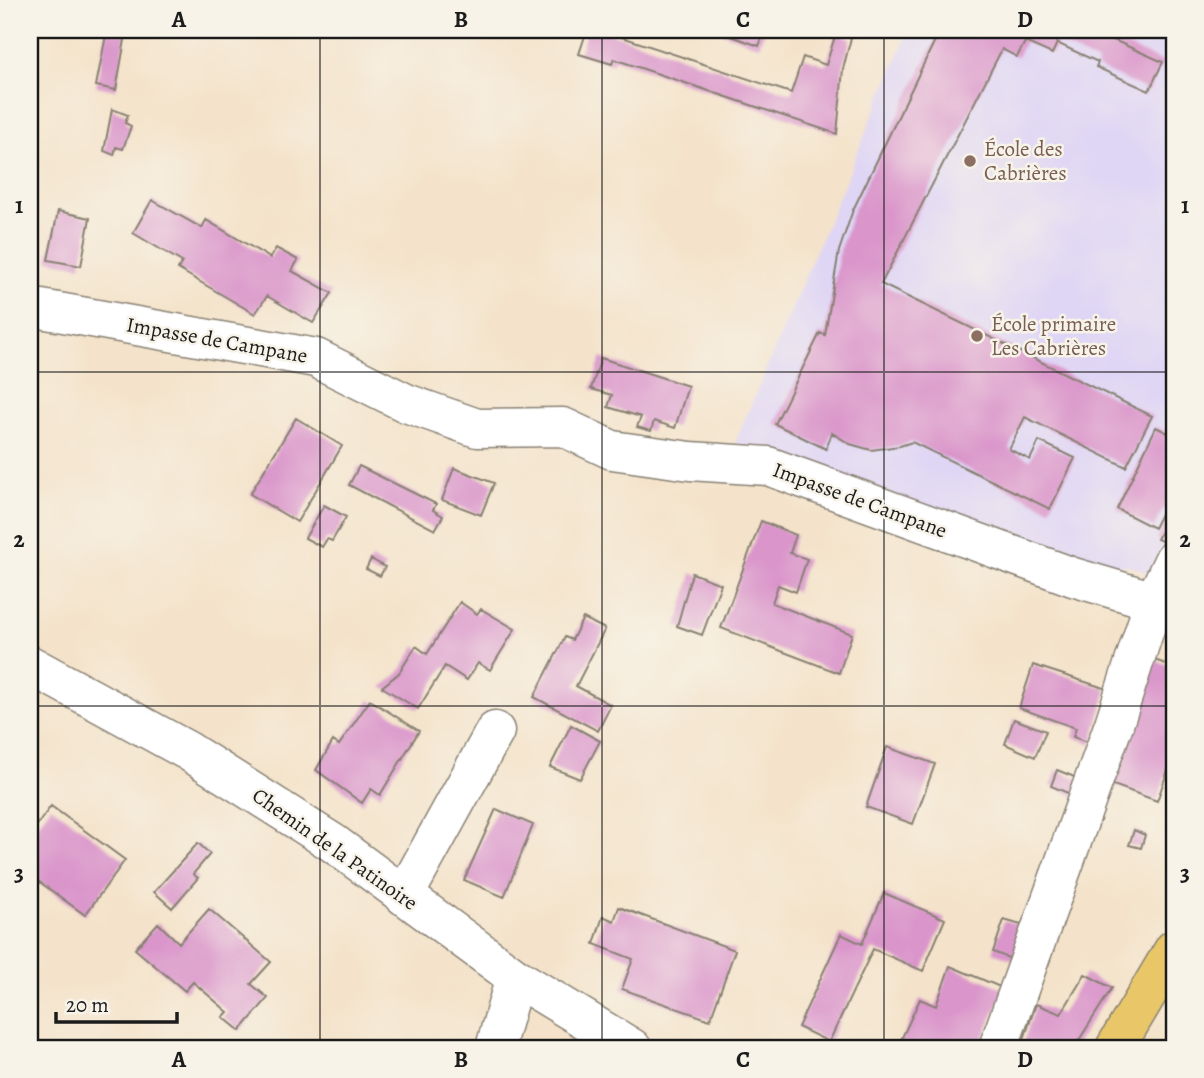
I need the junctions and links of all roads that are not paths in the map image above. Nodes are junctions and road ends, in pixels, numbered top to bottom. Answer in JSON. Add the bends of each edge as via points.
{"nodes":[{"id":1,"x":30,"y":307,"type":"edge"},
{"id":2,"x":1174,"y":559,"type":"edge"},
{"id":3,"x":1154,"y":601,"type":"junction"},
{"id":4,"x":30,"y":665,"type":"edge"},
{"id":5,"x":495,"y":731,"type":"dead end"},
{"id":6,"x":404,"y":896,"type":"junction"},
{"id":7,"x":1174,"y":949,"type":"edge"},
{"id":8,"x":515,"y":977,"type":"junction"},
{"id":9,"x":495,"y":1048,"type":"edge"},
{"id":10,"x":632,"y":1048,"type":"edge"},
{"id":11,"x":998,"y":1048,"type":"edge"},
{"id":12,"x":1115,"y":1048,"type":"edge"}],
"edges":[{"from":1,"to":3,"type":"street","name":"Impasse de Campane","via":[[316,358],[406,403],[477,428],[560,427],[612,450],[768,466],[1073,578]]},
{"from":2,"to":3,"type":"street"},
{"from":3,"to":11,"type":"street"},
{"from":4,"to":6,"type":"street","name":"Chemin de la Patinoire","via":[[188,751],[333,843]]},
{"from":5,"to":6,"type":"street"},
{"from":6,"to":8,"type":"street","name":"Chemin de la Patinoire"},
{"from":7,"to":12,"type":"main road"},
{"from":8,"to":9,"type":"street"},
{"from":8,"to":10,"type":"street","name":"Chemin de la Patinoire"}]}
